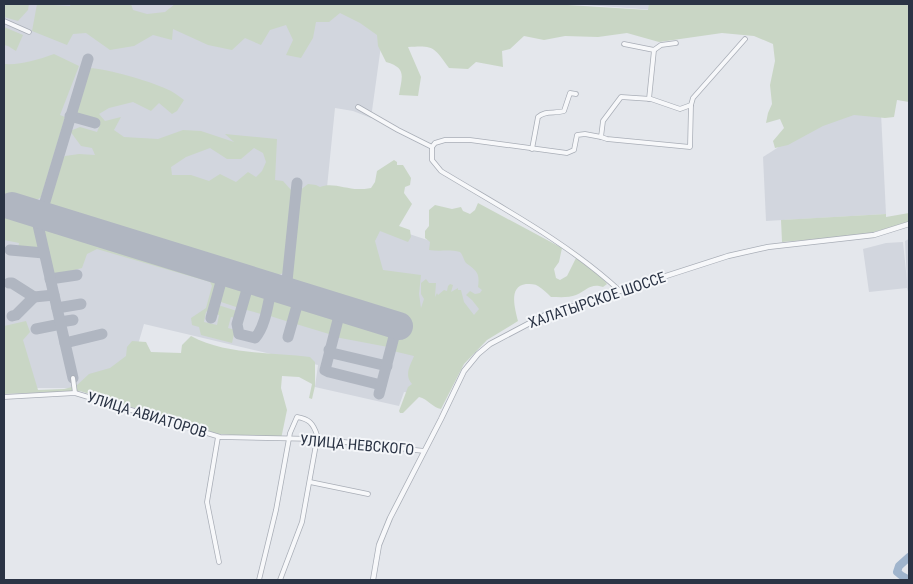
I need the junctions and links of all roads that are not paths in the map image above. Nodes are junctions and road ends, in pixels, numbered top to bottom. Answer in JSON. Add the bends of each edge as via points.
{"nodes":[{"id":1,"x":4,"y":21,"type":"edge"},
{"id":2,"x":29,"y":32,"type":"dead end"},
{"id":3,"x":746,"y":39,"type":"dead end"},
{"id":4,"x":676,"y":43,"type":"dead end"},
{"id":5,"x":624,"y":44,"type":"dead end"},
{"id":6,"x":654,"y":50,"type":"junction"},
{"id":7,"x":576,"y":94,"type":"dead end"},
{"id":8,"x":649,"y":99,"type":"junction"},
{"id":9,"x":691,"y":105,"type":"junction"},
{"id":10,"x":358,"y":107,"type":"dead end"},
{"id":11,"x":601,"y":137,"type":"junction"},
{"id":12,"x":432,"y":147,"type":"junction"},
{"id":13,"x":532,"y":149,"type":"junction"},
{"id":14,"x":909,"y":224,"type":"edge"},
{"id":15,"x":620,"y":291,"type":"junction"},
{"id":16,"x":73,"y":378,"type":"dead end"},
{"id":17,"x":75,"y":393,"type":"junction"},
{"id":18,"x":4,"y":397,"type":"edge"},
{"id":19,"x":218,"y":437,"type":"junction"},
{"id":20,"x":290,"y":439,"type":"junction"},
{"id":21,"x":316,"y":440,"type":"junction"},
{"id":22,"x":424,"y":451,"type":"junction"},
{"id":23,"x":310,"y":482,"type":"junction"},
{"id":24,"x":368,"y":494,"type":"dead end"},
{"id":25,"x":219,"y":562,"type":"dead end"},
{"id":26,"x":259,"y":580,"type":"edge"},
{"id":27,"x":280,"y":580,"type":"edge"},
{"id":28,"x":373,"y":580,"type":"edge"}],
"edges":[{"from":1,"to":2,"type":"street"},
{"from":3,"to":9,"type":"street","via":[[693,98]]},
{"from":4,"to":6,"type":"street"},
{"from":5,"to":6,"type":"street"},
{"from":6,"to":8,"type":"street"},
{"from":7,"to":13,"type":"street","via":[[570,93],[564,111],[546,112],[538,117]]},
{"from":8,"to":9,"type":"street","via":[[680,109]]},
{"from":8,"to":11,"type":"street","via":[[621,97],[603,121]]},
{"from":9,"to":11,"type":"street","via":[[690,147]]},
{"from":10,"to":12,"type":"street"},
{"from":11,"to":13,"type":"street","via":[[577,135],[574,150],[568,154]]},
{"from":12,"to":13,"type":"street","via":[[446,140],[470,140]]},
{"from":12,"to":15,"type":"street","via":[[432,160],[441,171],[558,241]]},
{"from":14,"to":15,"type":"street","name":"ХАЛАТЫРСКОЕ ШОССЕ","via":[[858,238],[752,250]]},
{"from":15,"to":22,"type":"street","name":"ХАЛАТЫРСКОЕ ШОССЕ","via":[[545,315],[483,349],[464,371]]},
{"from":16,"to":17,"type":"street"},
{"from":17,"to":18,"type":"street","name":"УЛИЦА АВИАТОРОВ"},
{"from":17,"to":19,"type":"street","name":"УЛИЦА АВИАТОРОВ"},
{"from":19,"to":20,"type":"street","name":"УЛИЦА АВИАТОРОВ"},
{"from":19,"to":25,"type":"street","via":[[208,502]]},
{"from":20,"to":21,"type":"street","name":"УЛИЦА НЕВСКОГО"},
{"from":20,"to":21,"type":"street","via":[[297,417],[313,424]]},
{"from":20,"to":26,"type":"street"},
{"from":21,"to":22,"type":"street","name":"УЛИЦА НЕВСКОГО"},
{"from":21,"to":23,"type":"street"},
{"from":22,"to":28,"type":"street","name":"ХАЛАТЫРСКОЕ ШОССЕ","via":[[383,532]]},
{"from":23,"to":24,"type":"street"},
{"from":23,"to":27,"type":"street","via":[[302,522]]}]}
